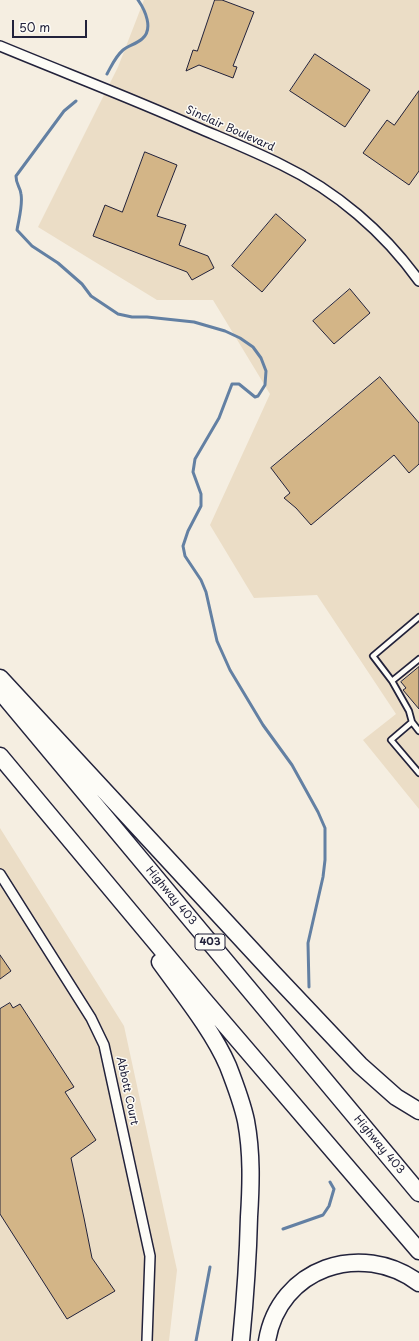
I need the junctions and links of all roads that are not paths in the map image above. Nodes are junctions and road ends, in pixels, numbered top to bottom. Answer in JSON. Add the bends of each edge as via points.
{"nodes":[{"id":1,"x":0,"y":46,"type":"edge"},
{"id":2,"x":419,"y":281,"type":"edge"},
{"id":3,"x":419,"y":617,"type":"edge"},
{"id":4,"x":419,"y":659,"type":"edge"},
{"id":5,"x":0,"y":678,"type":"edge"},
{"id":6,"x":392,"y":681,"type":"junction"},
{"id":7,"x":0,"y":691,"type":"edge"},
{"id":8,"x":412,"y":722,"type":"junction"},
{"id":9,"x":419,"y":731,"type":"edge"},
{"id":10,"x":0,"y":756,"type":"edge"},
{"id":11,"x":419,"y":774,"type":"edge"},
{"id":12,"x":40,"y":802,"type":"junction"},
{"id":13,"x":0,"y":874,"type":"edge"},
{"id":14,"x":419,"y":1111,"type":"edge"},
{"id":15,"x":419,"y":1193,"type":"edge"},
{"id":16,"x":419,"y":1251,"type":"edge"},
{"id":17,"x":419,"y":1283,"type":"edge"},
{"id":18,"x":147,"y":1341,"type":"edge"},
{"id":19,"x":241,"y":1341,"type":"edge"},
{"id":20,"x":267,"y":1341,"type":"edge"}],
"edges":[{"from":1,"to":2,"type":"street","name":"Sinclair Boulevard","via":[[174,117],[282,165],[338,198],[376,231]]},
{"from":3,"to":6,"type":"lane","via":[[373,656]]},
{"from":4,"to":6,"type":"lane"},
{"from":5,"to":14,"type":"highway","via":[[360,1065],[396,1097]]},
{"from":6,"to":8,"type":"lane","via":[[409,710]]},
{"from":7,"to":15,"type":"highway","name":"Highway 403","number":"403"},
{"from":8,"to":9,"type":"lane"},
{"from":8,"to":11,"type":"lane","via":[[391,740]]},
{"from":10,"to":12,"type":"highway"},
{"from":12,"to":16,"type":"highway","via":[[203,999]]},
{"from":12,"to":19,"type":"highway","via":[[50,825],[149,946],[212,1036],[230,1071],[246,1121],[250,1156],[247,1271]]},
{"from":13,"to":18,"type":"street","name":"Abbott Court","via":[[91,1018],[104,1045],[150,1256]]},
{"from":17,"to":20,"type":"highway","via":[[377,1264],[352,1262],[330,1266],[299,1284],[282,1302],[273,1316]]}]}
